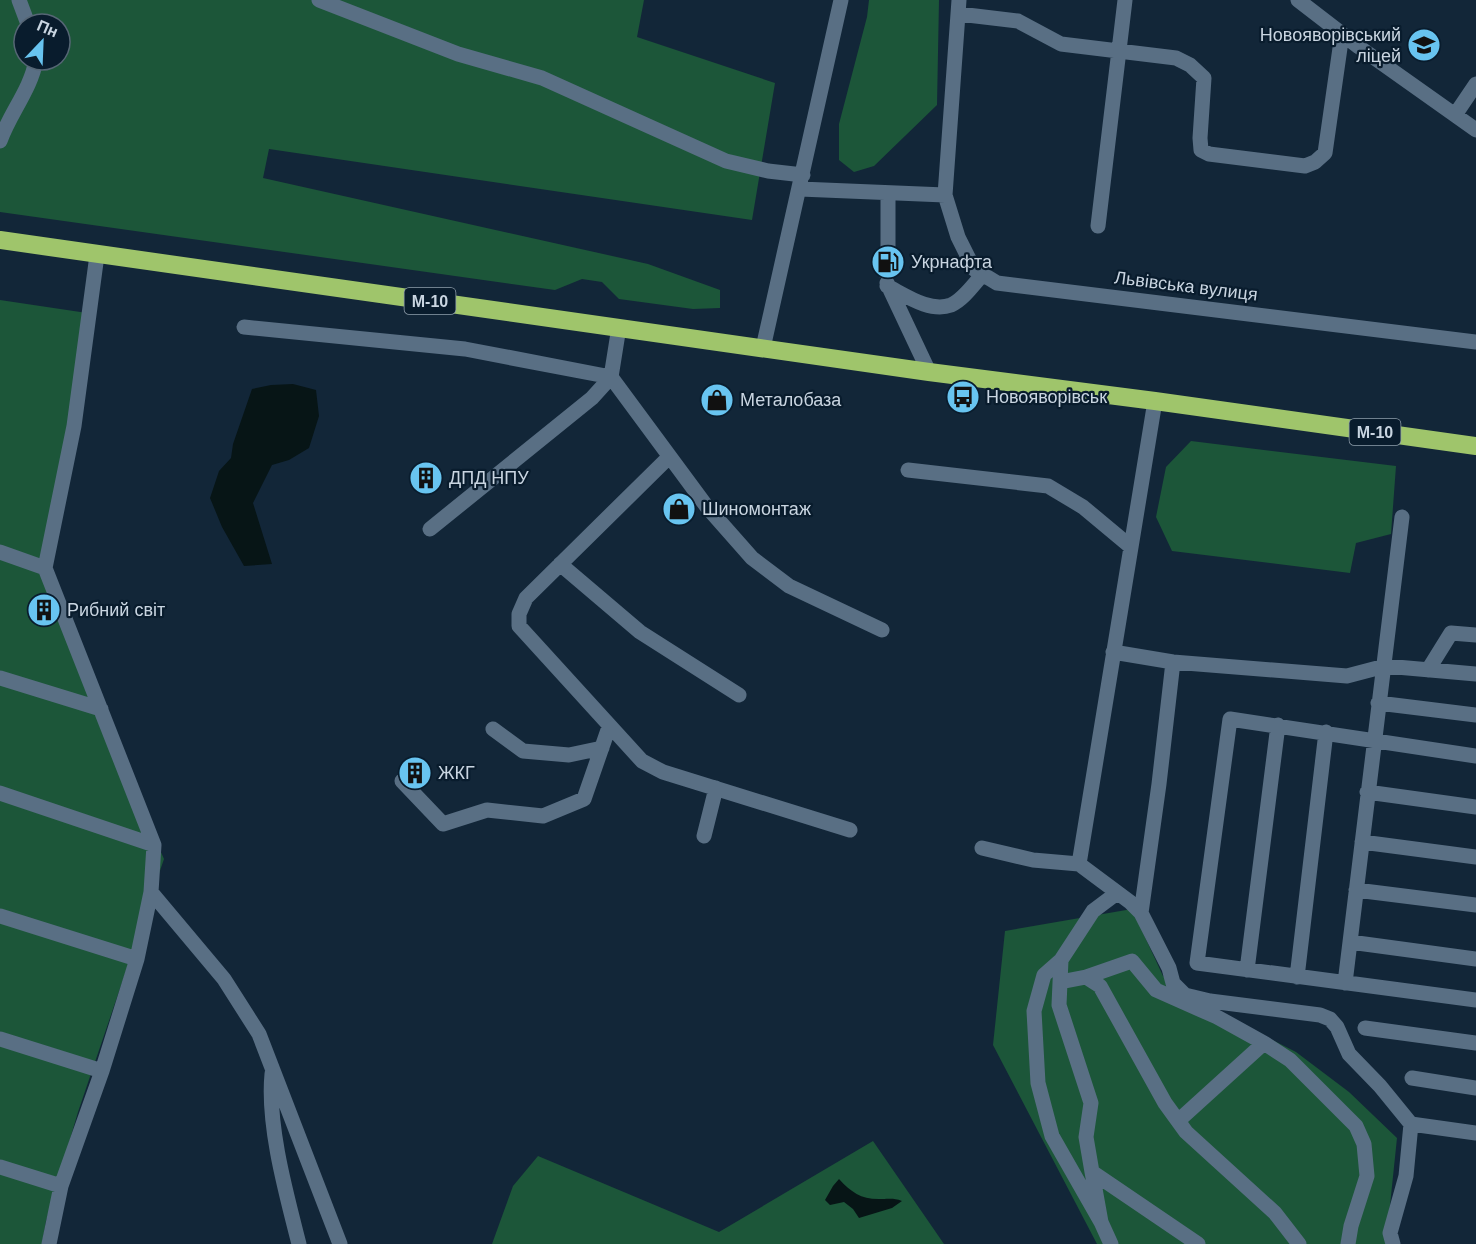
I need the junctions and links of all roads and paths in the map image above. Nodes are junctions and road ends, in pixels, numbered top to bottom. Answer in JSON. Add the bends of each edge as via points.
{"nodes":[{"id":1,"x":319,"y":0,"type":"edge"},
{"id":2,"x":841,"y":0,"type":"edge"},
{"id":3,"x":1125,"y":0,"type":"edge"},
{"id":4,"x":1298,"y":0,"type":"edge"},
{"id":5,"x":959,"y":7,"type":"edge"},
{"id":6,"x":1342,"y":33,"type":"junction"},
{"id":7,"x":1119,"y":50,"type":"junction"},
{"id":8,"x":34,"y":72,"type":"edge"},
{"id":9,"x":1476,"y":84,"type":"edge"},
{"id":10,"x":1455,"y":116,"type":"junction"},
{"id":11,"x":1476,"y":130,"type":"edge"},
{"id":12,"x":0,"y":141,"type":"edge"},
{"id":13,"x":802,"y":182,"type":"junction"},
{"id":14,"x":888,"y":193,"type":"junction"},
{"id":15,"x":945,"y":195,"type":"junction"},
{"id":16,"x":1098,"y":226,"type":"dead end"},
{"id":17,"x":0,"y":240,"type":"edge"},
{"id":18,"x":888,"y":246,"type":"tunnel mouth"},
{"id":19,"x":97,"y":255,"type":"junction"},
{"id":20,"x":983,"y":274,"type":"junction"},
{"id":21,"x":244,"y":327,"type":"dead end"},
{"id":22,"x":619,"y":327,"type":"junction"},
{"id":23,"x":1476,"y":342,"type":"edge"},
{"id":24,"x":763,"y":348,"type":"junction"},
{"id":25,"x":929,"y":372,"type":"junction"},
{"id":26,"x":611,"y":377,"type":"junction"},
{"id":27,"x":1155,"y":401,"type":"junction"},
{"id":28,"x":1476,"y":446,"type":"edge"},
{"id":29,"x":669,"y":457,"type":"junction"},
{"id":30,"x":908,"y":470,"type":"dead end"},
{"id":31,"x":1402,"y":518,"type":"dead end"},
{"id":32,"x":430,"y":529,"type":"dead end"},
{"id":33,"x":1131,"y":547,"type":"junction"},
{"id":34,"x":0,"y":552,"type":"edge"},
{"id":35,"x":560,"y":564,"type":"junction"},
{"id":36,"x":45,"y":568,"type":"junction"},
{"id":37,"x":882,"y":630,"type":"dead end"},
{"id":38,"x":1476,"y":635,"type":"edge"},
{"id":39,"x":1113,"y":652,"type":"junction"},
{"id":40,"x":1173,"y":662,"type":"junction"},
{"id":41,"x":1385,"y":666,"type":"junction"},
{"id":42,"x":1428,"y":670,"type":"junction"},
{"id":43,"x":1476,"y":674,"type":"edge"},
{"id":44,"x":0,"y":678,"type":"edge"},
{"id":45,"x":739,"y":695,"type":"dead end"},
{"id":46,"x":1378,"y":703,"type":"junction"},
{"id":47,"x":101,"y":709,"type":"junction"},
{"id":48,"x":1476,"y":715,"type":"edge"},
{"id":49,"x":1278,"y":725,"type":"junction"},
{"id":50,"x":609,"y":727,"type":"junction"},
{"id":51,"x":494,"y":729,"type":"dead end"},
{"id":52,"x":1326,"y":732,"type":"junction"},
{"id":53,"x":1373,"y":742,"type":"junction"},
{"id":54,"x":602,"y":748,"type":"junction"},
{"id":55,"x":1476,"y":756,"type":"edge"},
{"id":56,"x":402,"y":781,"type":"dead end"},
{"id":57,"x":716,"y":788,"type":"junction"},
{"id":58,"x":1367,"y":792,"type":"junction"},
{"id":59,"x":0,"y":793,"type":"edge"},
{"id":60,"x":1476,"y":807,"type":"edge"},
{"id":61,"x":850,"y":830,"type":"dead end"},
{"id":62,"x":704,"y":837,"type":"dead end"},
{"id":63,"x":1362,"y":842,"type":"junction"},
{"id":64,"x":154,"y":845,"type":"junction"},
{"id":65,"x":982,"y":848,"type":"dead end"},
{"id":66,"x":1476,"y":857,"type":"edge"},
{"id":67,"x":1079,"y":864,"type":"junction"},
{"id":68,"x":1356,"y":890,"type":"junction"},
{"id":69,"x":151,"y":892,"type":"junction"},
{"id":70,"x":1117,"y":893,"type":"junction"},
{"id":71,"x":1476,"y":905,"type":"edge"},
{"id":72,"x":1141,"y":914,"type":"junction"},
{"id":73,"x":0,"y":916,"type":"edge"},
{"id":74,"x":1350,"y":942,"type":"junction"},
{"id":75,"x":1476,"y":958,"type":"edge"},
{"id":76,"x":137,"y":959,"type":"junction"},
{"id":77,"x":1061,"y":960,"type":"junction"},
{"id":78,"x":1247,"y":970,"type":"junction"},
{"id":79,"x":1086,"y":977,"type":"junction"},
{"id":80,"x":1297,"y":977,"type":"junction"},
{"id":81,"x":1060,"y":982,"type":"junction"},
{"id":82,"x":1345,"y":983,"type":"junction"},
{"id":83,"x":1476,"y":1000,"type":"edge"},
{"id":84,"x":1365,"y":1028,"type":"dead end"},
{"id":85,"x":0,"y":1039,"type":"edge"},
{"id":86,"x":1264,"y":1043,"type":"junction"},
{"id":87,"x":1476,"y":1043,"type":"edge"},
{"id":88,"x":102,"y":1071,"type":"junction"},
{"id":89,"x":272,"y":1071,"type":"junction"},
{"id":90,"x":1412,"y":1078,"type":"dead end"},
{"id":91,"x":1476,"y":1088,"type":"edge"},
{"id":92,"x":1178,"y":1121,"type":"junction"},
{"id":93,"x":1411,"y":1124,"type":"junction"},
{"id":94,"x":1476,"y":1132,"type":"edge"},
{"id":95,"x":0,"y":1167,"type":"edge"},
{"id":96,"x":1092,"y":1172,"type":"junction"},
{"id":97,"x":61,"y":1186,"type":"junction"},
{"id":98,"x":1101,"y":1222,"type":"junction"},
{"id":99,"x":49,"y":1244,"type":"edge"},
{"id":100,"x":299,"y":1244,"type":"edge"},
{"id":101,"x":340,"y":1244,"type":"edge"},
{"id":102,"x":1110,"y":1244,"type":"edge"},
{"id":103,"x":1198,"y":1244,"type":"edge"},
{"id":104,"x":1299,"y":1244,"type":"edge"},
{"id":105,"x":1348,"y":1244,"type":"edge"},
{"id":106,"x":1393,"y":1244,"type":"edge"}],
"edges":[{"from":1,"to":13,"type":"street","via":[[458,54],[542,78],[726,161]]},
{"from":2,"to":13,"type":"street"},
{"from":3,"to":7,"type":"street"},
{"from":4,"to":6,"type":"street"},
{"from":5,"to":7,"type":"street","via":[[1018,21],[1061,44]]},
{"from":5,"to":15,"type":"street"},
{"from":6,"to":7,"type":"street","via":[[1325,153],[1305,166],[1201,150],[1203,78],[1176,58]]},
{"from":6,"to":10,"type":"street"},
{"from":7,"to":16,"type":"street"},
{"from":8,"to":12,"type":"street"},
{"from":9,"to":10,"type":"street"},
{"from":10,"to":11,"type":"street"},
{"from":13,"to":14,"type":"street"},
{"from":13,"to":24,"type":"street"},
{"from":14,"to":15,"type":"street"},
{"from":14,"to":18,"type":"street"},
{"from":15,"to":20,"type":"street","via":[[958,237],[974,269]]},
{"from":17,"to":19,"type":"highway","number":"М-10"},
{"from":19,"to":22,"type":"highway","number":"М-10"},
{"from":19,"to":36,"type":"street","via":[[74,426]]},
{"from":20,"to":23,"type":"street","name":"Львівська вулиця","via":[[997,283]]},
{"from":20,"to":25,"type":"street","via":[[951,305],[935,307],[916,301],[887,282]]},
{"from":21,"to":26,"type":"street","via":[[465,349]]},
{"from":22,"to":24,"type":"highway","number":"М-10"},
{"from":22,"to":26,"type":"street"},
{"from":24,"to":25,"type":"highway","number":"М-10"},
{"from":25,"to":27,"type":"highway","number":"М-10"},
{"from":26,"to":29,"type":"street"},
{"from":26,"to":32,"type":"street","via":[[592,398]]},
{"from":27,"to":28,"type":"highway","number":"М-10"},
{"from":27,"to":33,"type":"street"},
{"from":29,"to":35,"type":"street"},
{"from":29,"to":37,"type":"street","via":[[706,507],[752,558],[789,586]]},
{"from":30,"to":33,"type":"street","via":[[1048,486],[1083,507]]},
{"from":31,"to":41,"type":"street"},
{"from":33,"to":39,"type":"street"},
{"from":34,"to":36,"type":"street"},
{"from":35,"to":45,"type":"street","via":[[640,632]]},
{"from":35,"to":50,"type":"street","via":[[526,598],[519,626]]},
{"from":36,"to":47,"type":"street"},
{"from":38,"to":42,"type":"street","via":[[1451,633]]},
{"from":39,"to":40,"type":"street"},
{"from":39,"to":67,"type":"street"},
{"from":40,"to":41,"type":"street","via":[[1347,676]]},
{"from":40,"to":72,"type":"street"},
{"from":41,"to":42,"type":"street"},
{"from":41,"to":46,"type":"street"},
{"from":42,"to":43,"type":"street"},
{"from":44,"to":47,"type":"street"},
{"from":46,"to":48,"type":"street"},
{"from":46,"to":53,"type":"street"},
{"from":47,"to":64,"type":"street"},
{"from":49,"to":52,"type":"street"},
{"from":49,"to":78,"type":"street"},
{"from":49,"to":78,"type":"street","via":[[1230,719],[1197,963]]},
{"from":50,"to":54,"type":"street"},
{"from":50,"to":57,"type":"street","via":[[642,761],[663,772]]},
{"from":51,"to":54,"type":"street","via":[[523,751],[570,755]]},
{"from":52,"to":53,"type":"street"},
{"from":52,"to":80,"type":"street"},
{"from":53,"to":55,"type":"street"},
{"from":53,"to":58,"type":"street"},
{"from":54,"to":56,"type":"street","via":[[584,799],[543,816],[487,810],[443,824]]},
{"from":57,"to":61,"type":"street"},
{"from":57,"to":62,"type":"street"},
{"from":58,"to":60,"type":"street"},
{"from":58,"to":63,"type":"street"},
{"from":59,"to":64,"type":"street"},
{"from":63,"to":66,"type":"street"},
{"from":63,"to":68,"type":"street"},
{"from":64,"to":69,"type":"street"},
{"from":65,"to":67,"type":"street","via":[[1033,860]]},
{"from":67,"to":70,"type":"street"},
{"from":68,"to":71,"type":"street"},
{"from":68,"to":74,"type":"street"},
{"from":69,"to":76,"type":"street"},
{"from":69,"to":89,"type":"street","via":[[224,979],[259,1034]]},
{"from":70,"to":72,"type":"street"},
{"from":70,"to":77,"type":"street","via":[[1093,911]]},
{"from":72,"to":93,"type":"street","via":[[1173,983],[1185,995],[1330,1019],[1349,1054]]},
{"from":73,"to":76,"type":"street"},
{"from":74,"to":75,"type":"street"},
{"from":74,"to":82,"type":"street"},
{"from":76,"to":88,"type":"street"},
{"from":77,"to":81,"type":"street"},
{"from":77,"to":98,"type":"street","via":[[1044,975],[1034,1011],[1038,1083],[1052,1136]]},
{"from":78,"to":80,"type":"street"},
{"from":79,"to":81,"type":"street"},
{"from":79,"to":86,"type":"street","via":[[1132,961],[1156,990]]},
{"from":79,"to":92,"type":"street","via":[[1100,986]]},
{"from":80,"to":82,"type":"street"},
{"from":81,"to":96,"type":"street","via":[[1059,1005],[1091,1103],[1086,1137]]},
{"from":82,"to":83,"type":"street"},
{"from":84,"to":87,"type":"street"},
{"from":85,"to":88,"type":"street"},
{"from":86,"to":92,"type":"street"},
{"from":86,"to":105,"type":"street","via":[[1290,1060],[1356,1126],[1364,1144],[1367,1176]]},
{"from":88,"to":97,"type":"street"},
{"from":89,"to":100,"type":"street","via":[[270,1097]]},
{"from":89,"to":101,"type":"street"},
{"from":90,"to":91,"type":"street"},
{"from":92,"to":104,"type":"street","via":[[1275,1213]]},
{"from":93,"to":94,"type":"street"},
{"from":93,"to":106,"type":"street","via":[[1406,1176],[1390,1233]]},
{"from":95,"to":97,"type":"street"},
{"from":96,"to":98,"type":"street"},
{"from":96,"to":103,"type":"street"},
{"from":97,"to":99,"type":"street"},
{"from":98,"to":102,"type":"street"}]}
